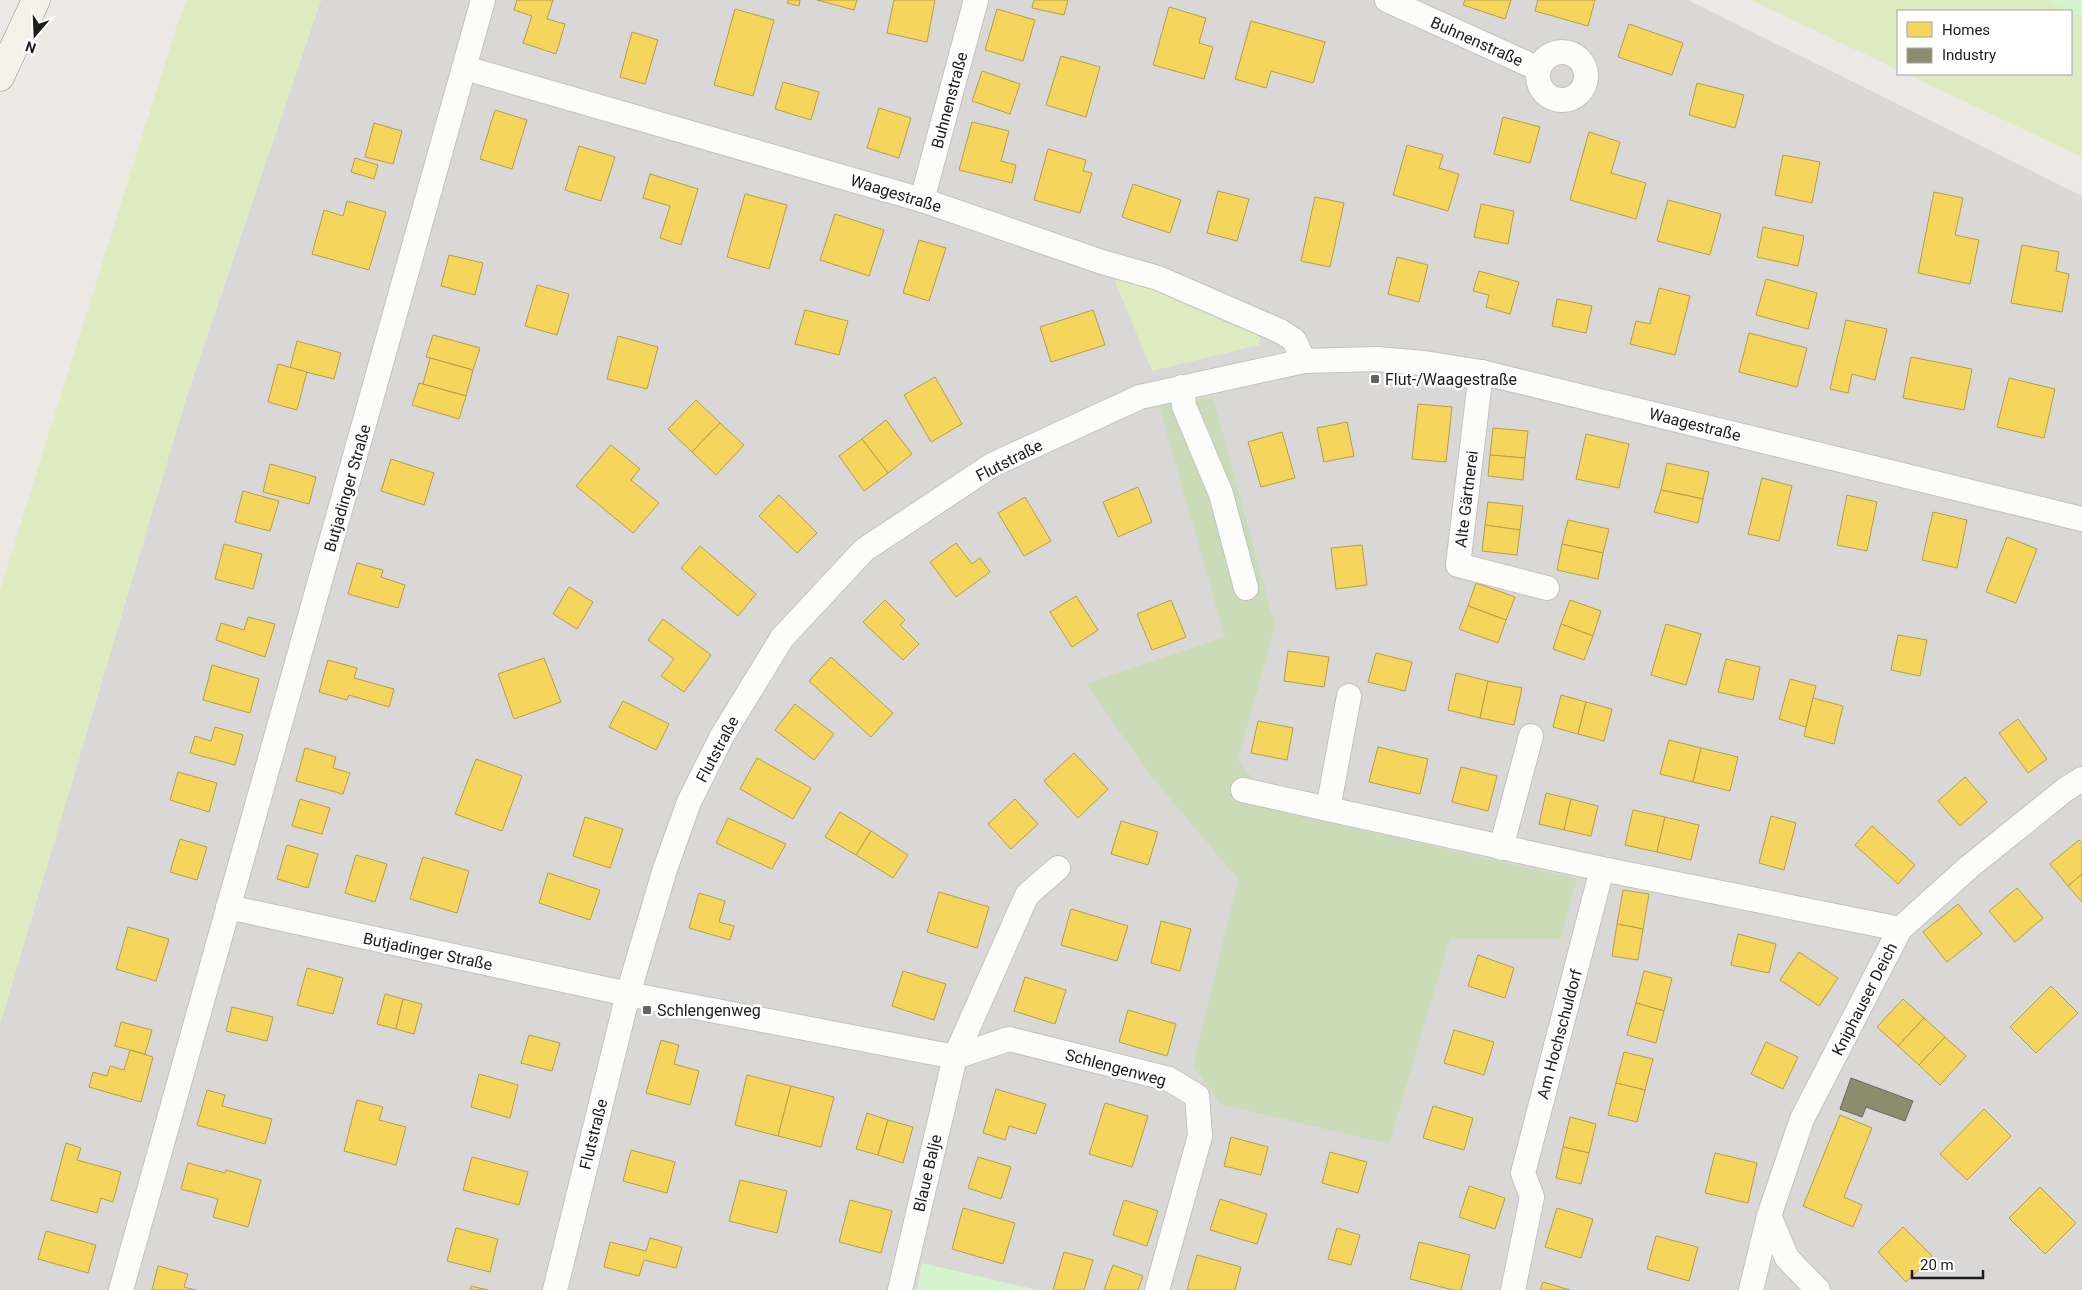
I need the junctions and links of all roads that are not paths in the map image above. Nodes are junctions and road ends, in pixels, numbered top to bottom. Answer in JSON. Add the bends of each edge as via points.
{"nodes":[{"id":1,"x":36,"y":0,"type":"edge"},
{"id":2,"x":483,"y":0,"type":"edge"},
{"id":3,"x":976,"y":0,"type":"edge"},
{"id":4,"x":1387,"y":0,"type":"edge"},
{"id":5,"x":465,"y":68,"type":"junction"},
{"id":6,"x":1539,"y":69,"type":"dead end"},
{"id":7,"x":0,"y":77,"type":"edge"},
{"id":8,"x":922,"y":200,"type":"junction"},
{"id":9,"x":1304,"y":361,"type":"junction"},
{"id":10,"x":1481,"y":372,"type":"junction"},
{"id":11,"x":1182,"y":387,"type":"junction"},
{"id":12,"x":1140,"y":397,"type":"joint"},
{"id":13,"x":2082,"y":518,"type":"edge"},
{"id":14,"x":1246,"y":588,"type":"dead end"},
{"id":15,"x":1547,"y":588,"type":"dead end"},
{"id":16,"x":1349,"y":696,"type":"dead end"},
{"id":17,"x":1531,"y":736,"type":"dead end"},
{"id":18,"x":2082,"y":779,"type":"edge"},
{"id":19,"x":1243,"y":790,"type":"dead end"},
{"id":20,"x":1328,"y":809,"type":"junction"},
{"id":21,"x":1501,"y":848,"type":"junction"},
{"id":22,"x":1058,"y":868,"type":"dead end"},
{"id":23,"x":1602,"y":870,"type":"junction"},
{"id":24,"x":228,"y":907,"type":"junction"},
{"id":25,"x":1900,"y":929,"type":"junction"},
{"id":26,"x":628,"y":994,"type":"junction"},
{"id":27,"x":955,"y":1057,"type":"junction"},
{"id":28,"x":1769,"y":1216,"type":"junction"},
{"id":29,"x":121,"y":1290,"type":"edge"},
{"id":30,"x":555,"y":1290,"type":"edge"},
{"id":31,"x":900,"y":1290,"type":"edge"},
{"id":32,"x":1157,"y":1290,"type":"edge"},
{"id":33,"x":1512,"y":1290,"type":"edge"},
{"id":34,"x":1750,"y":1290,"type":"edge"},
{"id":35,"x":1818,"y":1290,"type":"edge"}],
"edges":[{"from":1,"to":7,"type":"main road"},
{"from":2,"to":5,"type":"street"},
{"from":3,"to":8,"type":"street","name":"Buhnenstraße"},
{"from":4,"to":6,"type":"street","name":"Buhnenstraße"},
{"from":5,"to":8,"type":"street","name":"Waagestraße"},
{"from":5,"to":24,"type":"street","name":"Butjadinger Straße"},
{"from":8,"to":9,"type":"street","name":"Waagestraße","via":[[1158,278],[1280,331],[1294,340]]},
{"from":9,"to":10,"type":"street","name":"Waagestraße","via":[[1377,360]]},
{"from":9,"to":11,"type":"street","name":"Waagestraße"},
{"from":10,"to":13,"type":"street","name":"Waagestraße"},
{"from":10,"to":15,"type":"street","name":"Alte Gärtnerei","via":[[1458,565]]},
{"from":11,"to":12,"type":"street","name":"Waagestraße"},
{"from":11,"to":14,"type":"street","via":[[1184,406],[1221,494]]},
{"from":12,"to":26,"type":"street","name":"Flutstraße","via":[[992,465],[864,550],[782,638],[722,736],[689,802],[665,869]]},
{"from":16,"to":20,"type":"street"},
{"from":17,"to":21,"type":"street"},
{"from":18,"to":25,"type":"street","name":"Kniphauser Deich","via":[[1969,867]]},
{"from":19,"to":20,"type":"street"},
{"from":20,"to":21,"type":"street"},
{"from":21,"to":23,"type":"street"},
{"from":22,"to":27,"type":"street","via":[[1027,895]]},
{"from":23,"to":25,"type":"street"},
{"from":23,"to":33,"type":"street","name":"Am Hochschuldorf","via":[[1522,1173],[1532,1197]]},
{"from":24,"to":26,"type":"street","name":"Butjadinger Straße"},
{"from":24,"to":29,"type":"street","name":"Butjadinger Straße"},
{"from":25,"to":28,"type":"street","name":"Kniphauser Deich","via":[[1802,1119]]},
{"from":26,"to":27,"type":"street","name":"Schlengenweg"},
{"from":26,"to":30,"type":"street","name":"Flutstraße"},
{"from":27,"to":31,"type":"street","name":"Blaue Balje"},
{"from":27,"to":32,"type":"street","name":"Schlengenweg","via":[[1009,1039],[1169,1079],[1197,1096],[1200,1136]]},
{"from":28,"to":34,"type":"street","name":"Kniphauser Deich"},
{"from":28,"to":35,"type":"street","via":[[1787,1258]]}]}
